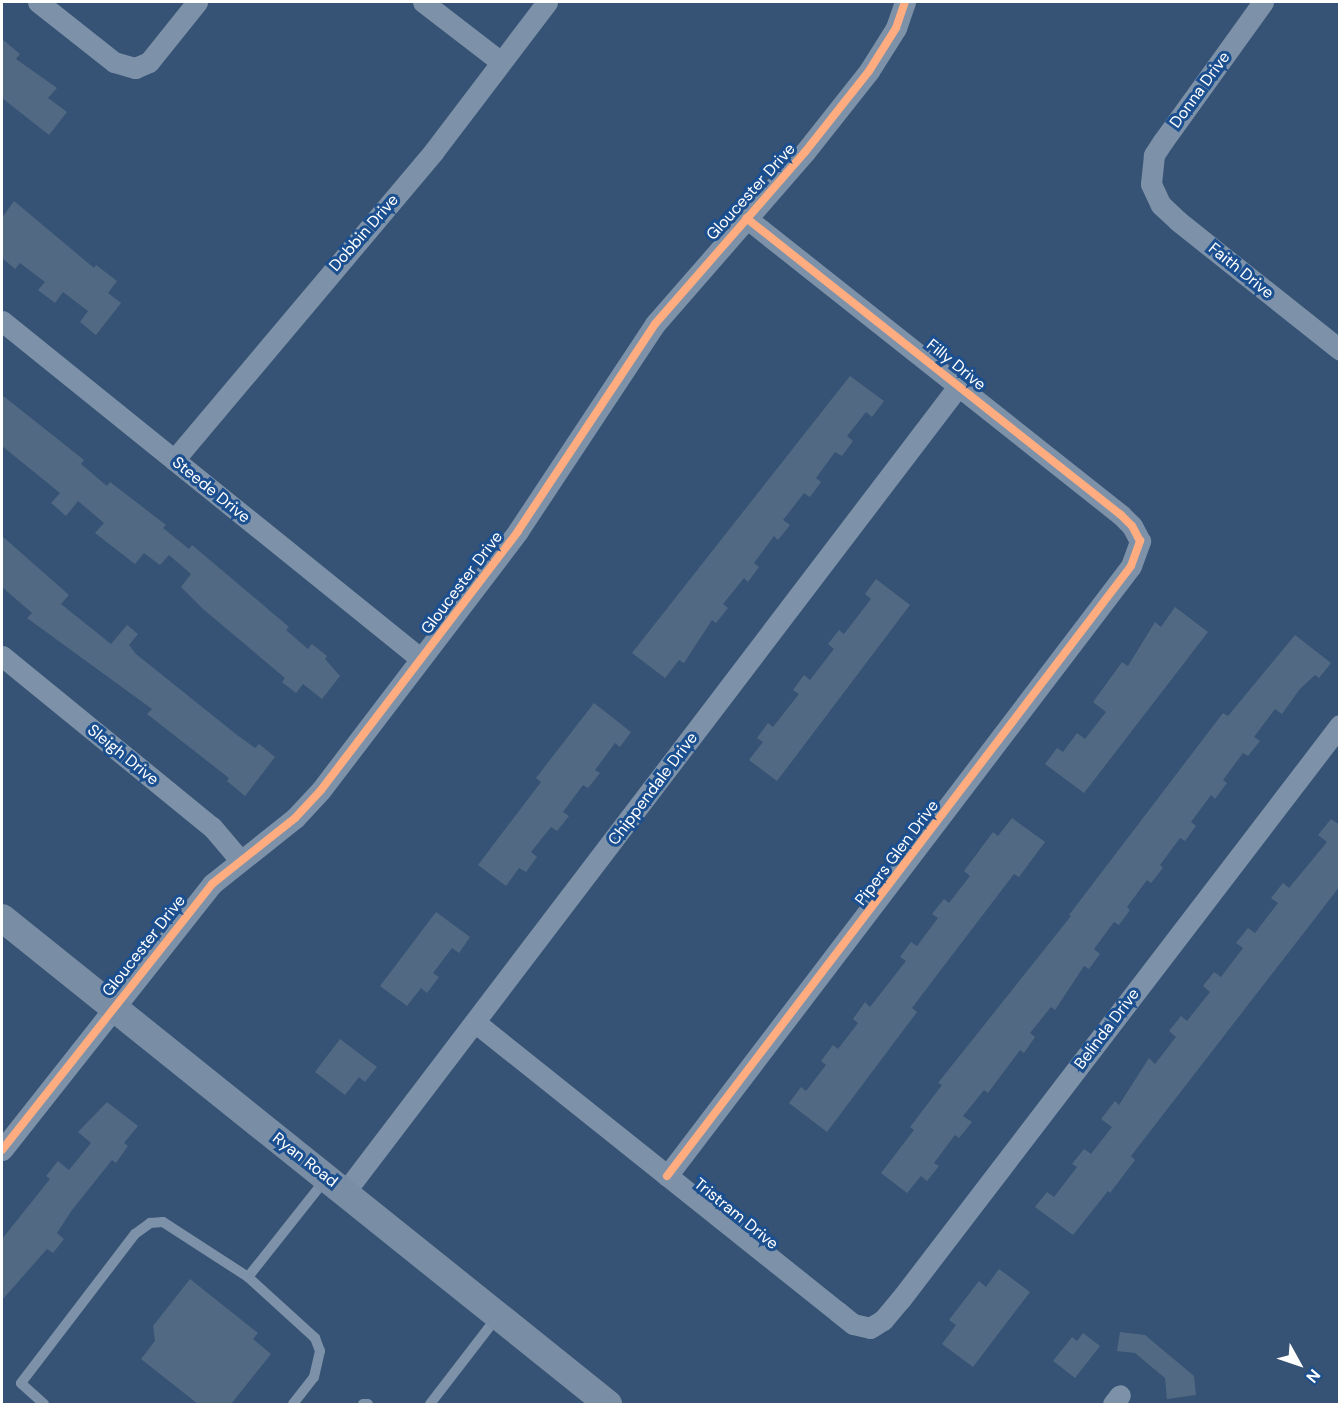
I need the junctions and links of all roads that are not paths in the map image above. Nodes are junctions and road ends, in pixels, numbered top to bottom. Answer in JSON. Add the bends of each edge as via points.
{"nodes":[{"id":1,"x":38,"y":2,"type":"edge"},
{"id":2,"x":197,"y":2,"type":"edge"},
{"id":3,"x":423,"y":2,"type":"edge"},
{"id":4,"x":547,"y":2,"type":"edge"},
{"id":5,"x":905,"y":2,"type":"edge"},
{"id":6,"x":1263,"y":2,"type":"edge"},
{"id":7,"x":501,"y":62,"type":"junction"},
{"id":8,"x":1151,"y":184,"type":"joint"},
{"id":9,"x":746,"y":218,"type":"junction"},
{"id":10,"x":2,"y":321,"type":"edge"},
{"id":11,"x":1339,"y":349,"type":"edge"},
{"id":12,"x":959,"y":386,"type":"junction"},
{"id":13,"x":174,"y":460,"type":"junction"},
{"id":14,"x":1140,"y":542,"type":"joint"},
{"id":15,"x":2,"y":656,"type":"edge"},
{"id":16,"x":421,"y":659,"type":"junction"},
{"id":17,"x":1340,"y":725,"type":"edge"},
{"id":18,"x":239,"y":859,"type":"junction"},
{"id":19,"x":2,"y":918,"type":"edge"},
{"id":20,"x":112,"y":1008,"type":"junction"},
{"id":21,"x":476,"y":1023,"type":"junction"},
{"id":22,"x":2,"y":1150,"type":"edge"},
{"id":23,"x":667,"y":1176,"type":"junction"},
{"id":24,"x":336,"y":1185,"type":"junction"},
{"id":25,"x":248,"y":1277,"type":"junction"},
{"id":26,"x":498,"y":1315,"type":"junction"},
{"id":27,"x":870,"y":1328,"type":"joint"},
{"id":28,"x":44,"y":1404,"type":"edge"},
{"id":29,"x":292,"y":1404,"type":"edge"},
{"id":30,"x":363,"y":1404,"type":"edge"},
{"id":31,"x":368,"y":1404,"type":"edge"},
{"id":32,"x":430,"y":1404,"type":"edge"},
{"id":33,"x":608,"y":1404,"type":"edge"}],
"edges":[{"from":1,"to":2,"type":"street","via":[[114,62],[135,68],[149,62]]},
{"from":3,"to":7,"type":"street"},
{"from":4,"to":7,"type":"street","name":"Dobbin Drive"},
{"from":5,"to":9,"type":"street","name":"Gloucester Drive","via":[[896,28],[869,71]]},
{"from":6,"to":8,"type":"street","name":"Donna Drive","via":[[1154,155]]},
{"from":7,"to":13,"type":"street","name":"Dobbin Drive","via":[[434,151]]},
{"from":8,"to":11,"type":"street","name":"Faith Drive","via":[[1161,205],[1178,221]]},
{"from":9,"to":12,"type":"street","name":"Filly Drive"},
{"from":9,"to":16,"type":"street","name":"Gloucester Drive","via":[[655,324],[518,531]]},
{"from":10,"to":13,"type":"street","name":"Steede Drive"},
{"from":12,"to":14,"type":"street","name":"Filly Drive","via":[[1121,515]]},
{"from":12,"to":21,"type":"street","name":"Chippendale Drive"},
{"from":13,"to":16,"type":"street","name":"Steede Drive"},
{"from":14,"to":23,"type":"street","name":"Pipers Glen Drive","via":[[1131,566]]},
{"from":15,"to":18,"type":"street","name":"Sleigh Drive","via":[[212,826]]},
{"from":16,"to":18,"type":"street","name":"Gloucester Drive","via":[[309,804]]},
{"from":17,"to":27,"type":"street","name":"Belinda Drive","via":[[900,1300],[883,1320]]},
{"from":18,"to":20,"type":"street","name":"Gloucester Drive","via":[[203,893]]},
{"from":19,"to":20,"type":"main road","name":"Ryan Road"},
{"from":20,"to":22,"type":"street","name":"Gloucester Drive"},
{"from":20,"to":24,"type":"main road","name":"Ryan Road"},
{"from":21,"to":23,"type":"street","name":"Tristram Drive"},
{"from":21,"to":24,"type":"street","name":"Chippendale Drive"},
{"from":23,"to":27,"type":"street","name":"Tristram Drive","via":[[846,1319]]},
{"from":24,"to":25,"type":"lane"},
{"from":24,"to":26,"type":"main road","name":"Ryan Road"},
{"from":25,"to":28,"type":"lane","via":[[163,1222],[150,1223],[135,1234],[21,1383]]},
{"from":25,"to":29,"type":"lane","via":[[315,1338],[320,1351],[314,1377]]},
{"from":26,"to":32,"type":"lane"},
{"from":26,"to":33,"type":"main road","name":"Ryan Road"},
{"from":30,"to":31,"type":"lane"}]}
